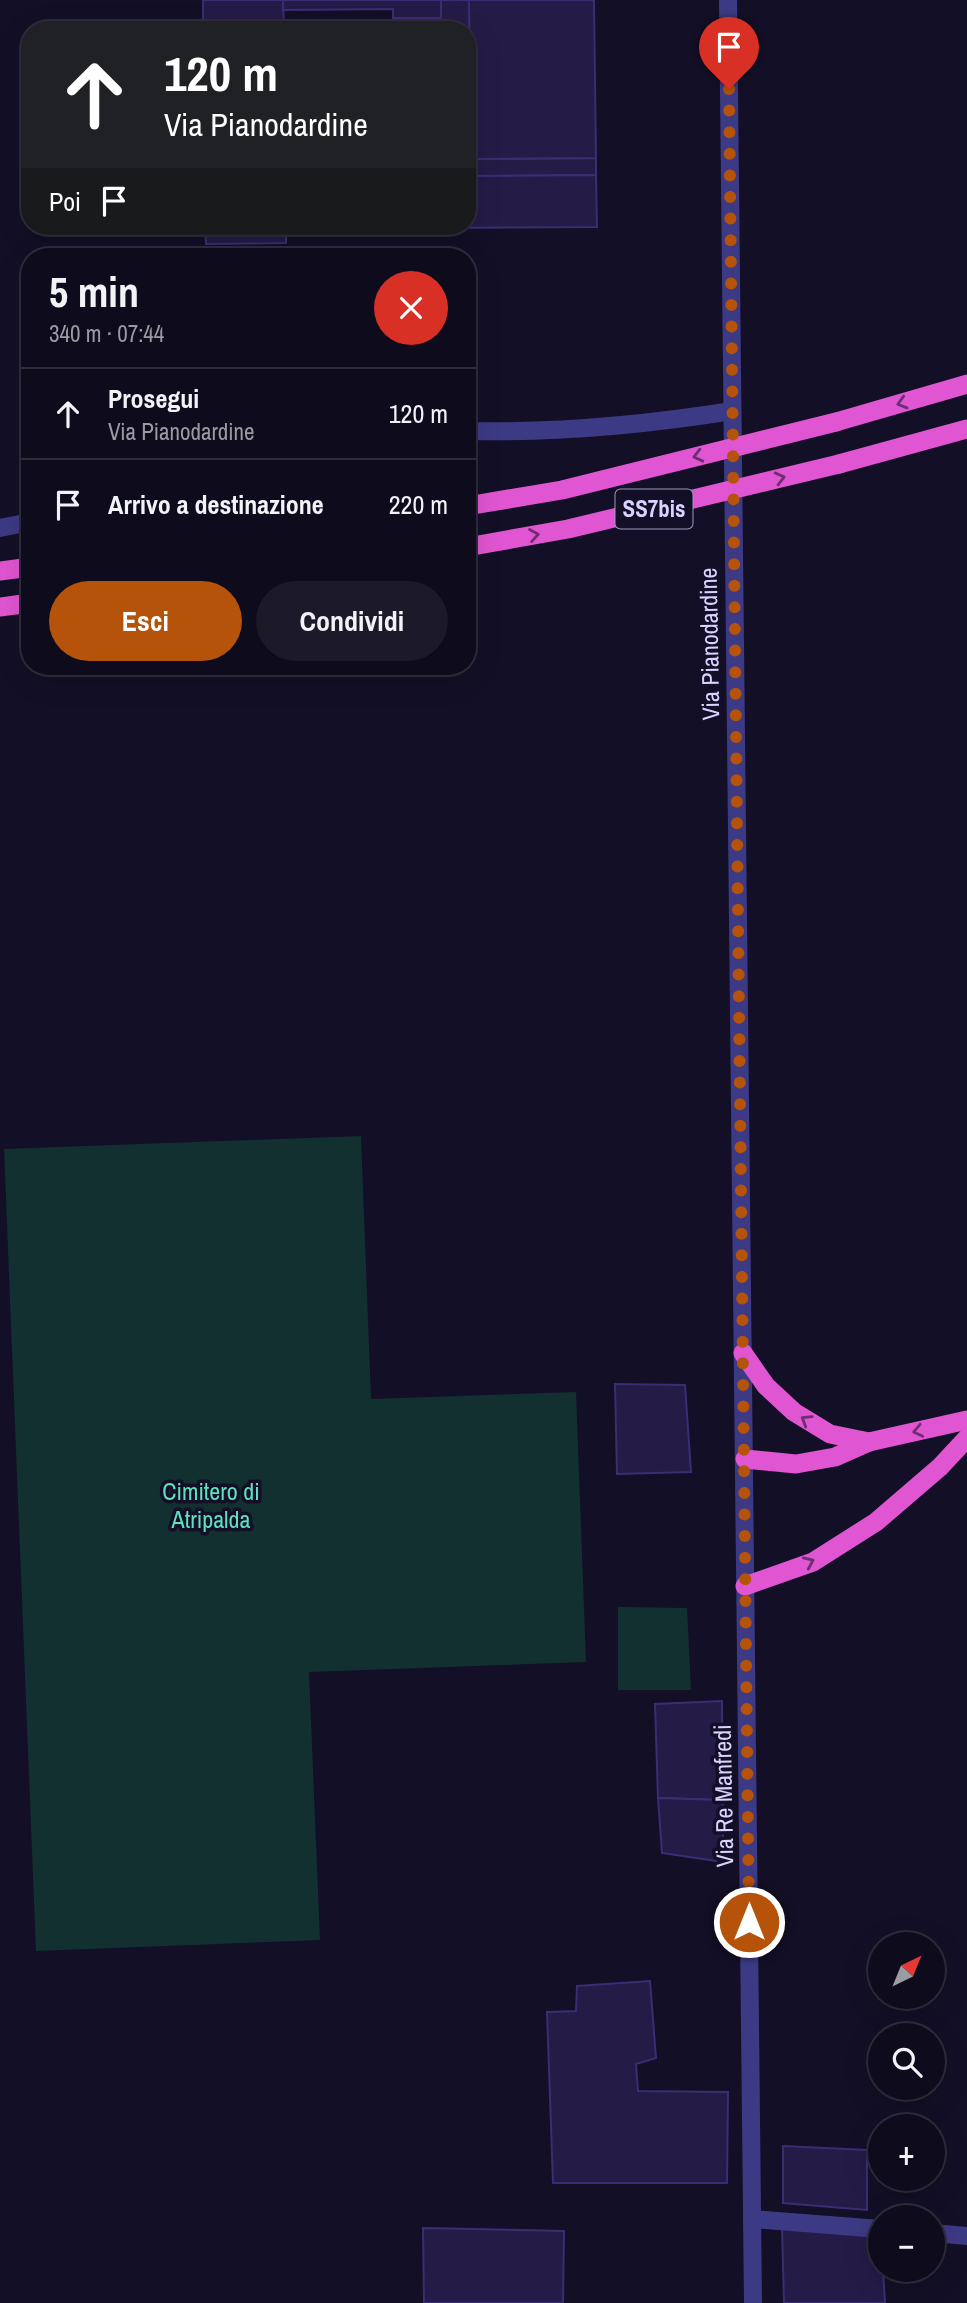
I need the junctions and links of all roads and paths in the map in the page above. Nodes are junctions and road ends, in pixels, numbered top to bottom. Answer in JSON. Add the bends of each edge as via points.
{"nodes":[{"id":1,"x":727,"y":0,"type":"edge"},
{"id":2,"x":967,"y":384,"type":"edge"},
{"id":3,"x":732,"y":411,"type":"junction"},
{"id":4,"x":967,"y":429,"type":"edge"},
{"id":5,"x":476,"y":431,"type":"edge"},
{"id":6,"x":476,"y":505,"type":"edge"},
{"id":7,"x":21,"y":524,"type":"edge"},
{"id":8,"x":0,"y":528,"type":"edge"},
{"id":9,"x":476,"y":545,"type":"edge"},
{"id":10,"x":21,"y":568,"type":"edge"},
{"id":11,"x":0,"y":571,"type":"edge"},
{"id":12,"x":21,"y":604,"type":"edge"},
{"id":13,"x":0,"y":607,"type":"edge"},
{"id":14,"x":742,"y":1288,"type":"joint"},
{"id":15,"x":743,"y":1353,"type":"junction"},
{"id":16,"x":967,"y":1420,"type":"edge"},
{"id":17,"x":967,"y":1438,"type":"edge"},
{"id":18,"x":869,"y":1442,"type":"junction"},
{"id":19,"x":745,"y":1460,"type":"junction"},
{"id":20,"x":746,"y":1586,"type":"junction"},
{"id":21,"x":752,"y":2219,"type":"junction"},
{"id":22,"x":868,"y":2228,"type":"edge"},
{"id":23,"x":945,"y":2234,"type":"edge"},
{"id":24,"x":967,"y":2235,"type":"edge"},
{"id":25,"x":753,"y":2303,"type":"edge"}],
"edges":[{"from":1,"to":3,"type":"street","name":"Via Pianodardine"},
{"from":2,"to":6,"type":"highway","number":"SS7bis","one_way":true,"bridge":true,"via":[[562,491]]},
{"from":3,"to":5,"type":"street","via":[[603,429]]},
{"from":3,"to":14,"type":"street","name":"Via Pianodardine"},
{"from":9,"to":4,"type":"highway","number":"SS7bis","one_way":true,"bridge":true,"via":[[568,529]]},
{"from":7,"to":8,"type":"street"},
{"from":10,"to":11,"type":"highway"},
{"from":12,"to":13,"type":"highway"},
{"from":14,"to":15,"type":"street","name":"Via Re Manfredi"},
{"from":18,"to":15,"type":"highway","one_way":true,"via":[[830,1434],[794,1412],[766,1386]]},
{"from":15,"to":19,"type":"street","name":"Via Re Manfredi"},
{"from":16,"to":18,"type":"highway","one_way":true},
{"from":20,"to":17,"type":"highway","one_way":true,"via":[[813,1562],[876,1522]]},
{"from":18,"to":19,"type":"highway","via":[[835,1457],[796,1464]]},
{"from":19,"to":20,"type":"street","name":"Via Re Manfredi"},
{"from":20,"to":21,"type":"street","name":"Via Re Manfredi"},
{"from":21,"to":22,"type":"street"},
{"from":21,"to":25,"type":"street","name":"Via Re Manfredi"},
{"from":23,"to":24,"type":"street"}]}
